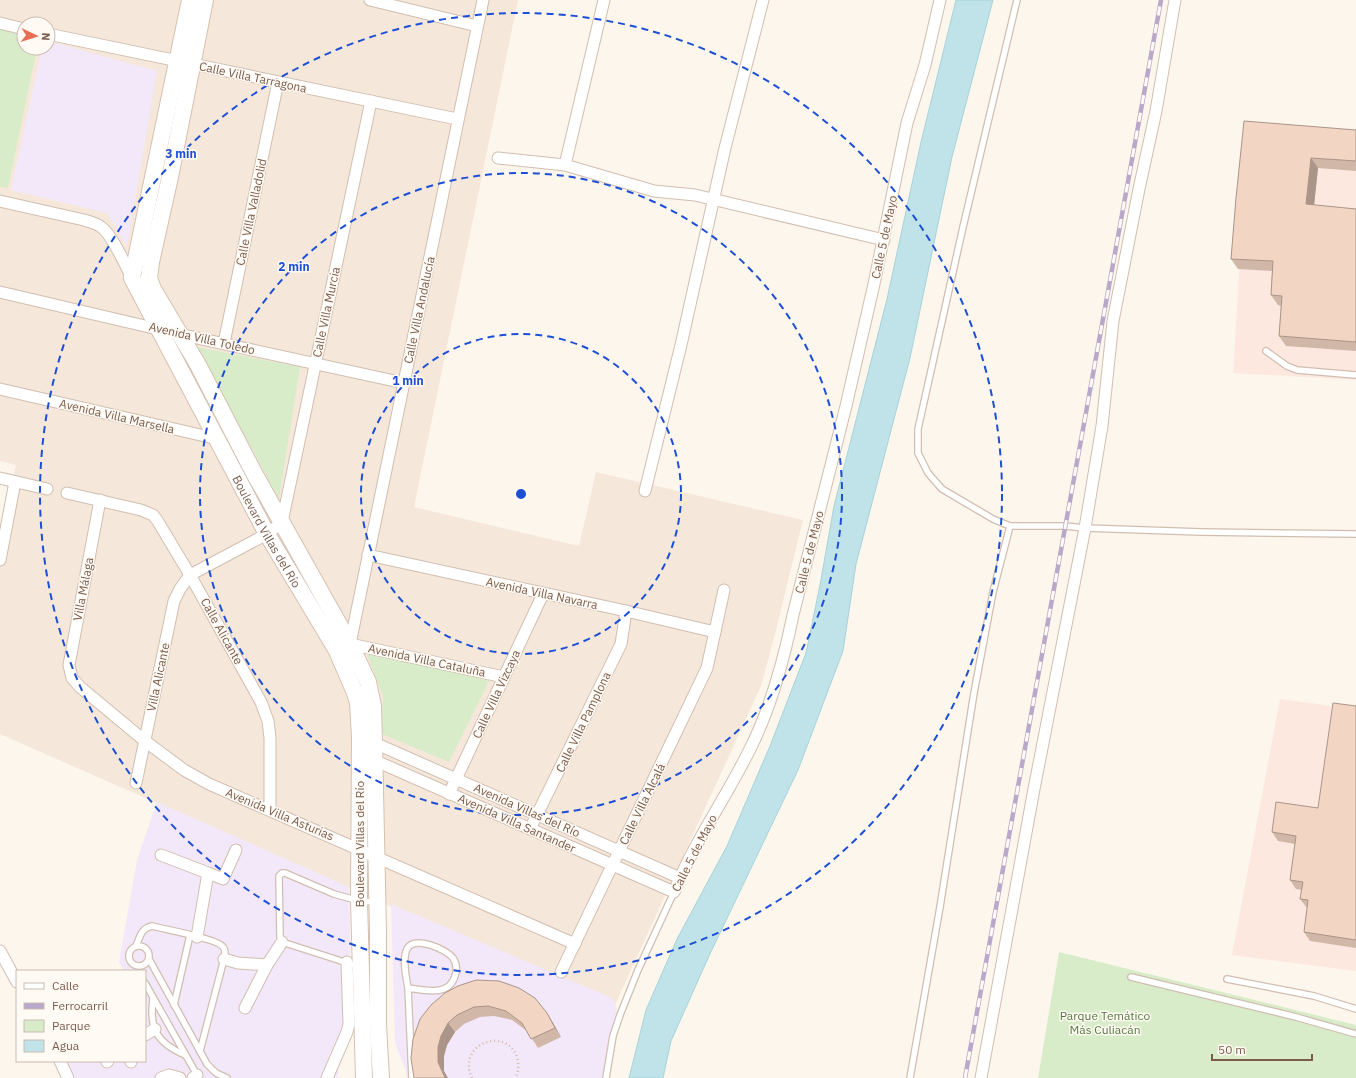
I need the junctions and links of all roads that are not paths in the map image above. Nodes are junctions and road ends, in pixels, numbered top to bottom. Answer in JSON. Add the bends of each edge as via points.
{"nodes":[{"id":1,"x":190,"y":0,"type":"edge"},
{"id":2,"x":205,"y":0,"type":"edge"},
{"id":3,"x":370,"y":0,"type":"edge"},
{"id":4,"x":483,"y":0,"type":"edge"},
{"id":5,"x":604,"y":0,"type":"edge"},
{"id":6,"x":763,"y":0,"type":"edge"},
{"id":7,"x":940,"y":0,"type":"edge"},
{"id":8,"x":1017,"y":0,"type":"edge"},
{"id":9,"x":1175,"y":0,"type":"edge"},
{"id":10,"x":0,"y":23,"type":"edge"},
{"id":11,"x":477,"y":26,"type":"junction"},
{"id":12,"x":16,"y":27,"type":"edge"},
{"id":13,"x":56,"y":36,"type":"edge"},
{"id":14,"x":185,"y":63,"type":"junction"},
{"id":15,"x":278,"y":82,"type":"junction"},
{"id":16,"x":370,"y":101,"type":"junction"},
{"id":17,"x":457,"y":119,"type":"junction"},
{"id":18,"x":498,"y":158,"type":"dead end"},
{"id":19,"x":565,"y":165,"type":"junction"},
{"id":20,"x":714,"y":200,"type":"junction"},
{"id":21,"x":0,"y":201,"type":"edge"},
{"id":22,"x":884,"y":240,"type":"junction"},
{"id":23,"x":132,"y":278,"type":"junction"},
{"id":24,"x":0,"y":292,"type":"edge"},
{"id":25,"x":160,"y":328,"type":"junction"},
{"id":26,"x":179,"y":334,"type":"junction"},
{"id":27,"x":224,"y":343,"type":"junction"},
{"id":28,"x":1266,"y":351,"type":"dead end"},
{"id":29,"x":315,"y":364,"type":"junction"},
{"id":30,"x":1356,"y":375,"type":"edge"},
{"id":31,"x":404,"y":383,"type":"junction"},
{"id":32,"x":0,"y":389,"type":"edge"},
{"id":33,"x":232,"y":431,"type":"junction"},
{"id":34,"x":218,"y":439,"type":"junction"},
{"id":35,"x":0,"y":478,"type":"edge"},
{"id":36,"x":15,"y":482,"type":"junction"},
{"id":37,"x":47,"y":489,"type":"dead end"},
{"id":38,"x":67,"y":492,"type":"dead end"},
{"id":39,"x":645,"y":492,"type":"dead end"},
{"id":40,"x":100,"y":500,"type":"junction"},
{"id":41,"x":282,"y":522,"type":"junction"},
{"id":42,"x":1010,"y":526,"type":"junction"},
{"id":43,"x":1085,"y":528,"type":"junction"},
{"id":44,"x":267,"y":534,"type":"junction"},
{"id":45,"x":1356,"y":534,"type":"edge"},
{"id":46,"x":368,"y":556,"type":"junction"},
{"id":47,"x":0,"y":560,"type":"edge"},
{"id":48,"x":190,"y":575,"type":"junction"},
{"id":49,"x":724,"y":590,"type":"dead end"},
{"id":50,"x":543,"y":594,"type":"junction"},
{"id":51,"x":626,"y":611,"type":"junction"},
{"id":52,"x":715,"y":632,"type":"junction"},
{"id":53,"x":344,"y":647,"type":"junction"},
{"id":54,"x":504,"y":677,"type":"junction"},
{"id":55,"x":72,"y":678,"type":"joint"},
{"id":56,"x":367,"y":740,"type":"junction"},
{"id":57,"x":145,"y":741,"type":"junction"},
{"id":58,"x":367,"y":757,"type":"junction"},
{"id":59,"x":456,"y":779,"type":"junction"},
{"id":60,"x":136,"y":783,"type":"dead end"},
{"id":61,"x":449,"y":794,"type":"junction"},
{"id":62,"x":270,"y":810,"type":"junction"},
{"id":63,"x":537,"y":815,"type":"junction"},
{"id":64,"x":530,"y":829,"type":"junction"},
{"id":65,"x":358,"y":849,"type":"junction"},
{"id":66,"x":236,"y":850,"type":"dead end"},
{"id":67,"x":619,"y":851,"type":"junction"},
{"id":68,"x":161,"y":855,"type":"dead end"},
{"id":69,"x":376,"y":856,"type":"junction"},
{"id":70,"x":612,"y":865,"type":"junction"},
{"id":71,"x":208,"y":873,"type":"junction"},
{"id":72,"x":680,"y":878,"type":"junction"},
{"id":73,"x":674,"y":892,"type":"junction"},
{"id":74,"x":359,"y":901,"type":"junction"},
{"id":75,"x":378,"y":902,"type":"junction"},
{"id":76,"x":193,"y":936,"type":"junction"},
{"id":77,"x":282,"y":942,"type":"junction"},
{"id":78,"x":575,"y":944,"type":"junction"},
{"id":79,"x":136,"y":946,"type":"junction"},
{"id":80,"x":0,"y":951,"type":"edge"},
{"id":81,"x":149,"y":959,"type":"junction"},
{"id":82,"x":224,"y":959,"type":"junction"},
{"id":83,"x":267,"y":965,"type":"junction"},
{"id":84,"x":354,"y":965,"type":"junction"},
{"id":85,"x":137,"y":968,"type":"edge"},
{"id":86,"x":561,"y":972,"type":"dead end"},
{"id":87,"x":1131,"y":977,"type":"dead end"},
{"id":88,"x":1227,"y":979,"type":"dead end"},
{"id":89,"x":16,"y":980,"type":"edge"},
{"id":90,"x":146,"y":985,"type":"edge"},
{"id":91,"x":408,"y":988,"type":"junction"},
{"id":92,"x":153,"y":998,"type":"junction"},
{"id":93,"x":174,"y":1005,"type":"junction"},
{"id":94,"x":244,"y":1008,"type":"dead end"},
{"id":95,"x":1356,"y":1009,"type":"edge"},
{"id":96,"x":155,"y":1029,"type":"junction"},
{"id":97,"x":146,"y":1034,"type":"edge"},
{"id":98,"x":1356,"y":1034,"type":"edge"},
{"id":99,"x":200,"y":1052,"type":"junction"},
{"id":100,"x":185,"y":1055,"type":"junction"},
{"id":101,"x":60,"y":1062,"type":"edge"},
{"id":102,"x":197,"y":1077,"type":"edge"},
{"id":103,"x":68,"y":1078,"type":"edge"},
{"id":104,"x":161,"y":1078,"type":"edge"},
{"id":105,"x":180,"y":1078,"type":"edge"},
{"id":106,"x":227,"y":1078,"type":"edge"},
{"id":107,"x":327,"y":1078,"type":"edge"},
{"id":108,"x":364,"y":1078,"type":"edge"},
{"id":109,"x":381,"y":1078,"type":"edge"},
{"id":110,"x":412,"y":1078,"type":"edge"},
{"id":111,"x":606,"y":1078,"type":"edge"},
{"id":112,"x":910,"y":1078,"type":"edge"},
{"id":113,"x":981,"y":1078,"type":"edge"}],
"edges":[{"from":1,"to":14,"type":"street","name":"Boulevard Villas del Río"},
{"from":2,"to":14,"type":"street","name":"Boulevard Villas del Río"},
{"from":3,"to":11,"type":"street"},
{"from":4,"to":11,"type":"street","name":"Calle Villa Andalucía"},
{"from":5,"to":19,"type":"street"},
{"from":6,"to":20,"type":"street"},
{"from":7,"to":22,"type":"street","name":"Calle 5 de Mayo","via":[[925,65],[907,123]]},
{"from":8,"to":42,"type":"lane","via":[[918,428],[918,453],[928,473],[942,489]]},
{"from":9,"to":43,"type":"street","via":[[1156,112],[1113,321],[1102,426]]},
{"from":10,"to":12,"type":"street"},
{"from":11,"to":17,"type":"street","name":"Calle Villa Andalucía"},
{"from":13,"to":14,"type":"street","name":"Calle Villa Tarragona"},
{"from":14,"to":15,"type":"street","name":"Calle Villa Tarragona"},
{"from":14,"to":23,"type":"street","name":"Boulevard Villas del Río"},
{"from":14,"to":26,"type":"street","name":"Boulevard Villas del Río","via":[[170,177],[149,278]]},
{"from":15,"to":16,"type":"street","name":"Calle Villa Tarragona"},
{"from":15,"to":27,"type":"street","name":"Calle Villa Valladolid"},
{"from":16,"to":17,"type":"street","name":"Calle Villa Tarragona"},
{"from":16,"to":29,"type":"street","name":"Calle Villa Murcia"},
{"from":17,"to":31,"type":"street","name":"Calle Villa Andalucía"},
{"from":18,"to":19,"type":"street"},
{"from":19,"to":20,"type":"street","via":[[654,191],[695,195]]},
{"from":20,"to":22,"type":"street"},
{"from":20,"to":39,"type":"street"},
{"from":21,"to":23,"type":"street","via":[[96,223],[103,227]]},
{"from":22,"to":72,"type":"street","name":"Calle 5 de Mayo","via":[[846,406],[772,697],[752,745]]},
{"from":23,"to":25,"type":"street","name":"Boulevard Villas del Río"},
{"from":24,"to":25,"type":"street","name":"Avenida Villa Toledo"},
{"from":25,"to":26,"type":"street","name":"Avenida Villa Toledo"},
{"from":25,"to":34,"type":"street","name":"Boulevard Villas del Río"},
{"from":26,"to":27,"type":"street","name":"Avenida Villa Toledo"},
{"from":26,"to":33,"type":"street","name":"Boulevard Villas del Río"},
{"from":27,"to":29,"type":"street","name":"Avenida Villa Toledo"},
{"from":28,"to":30,"type":"lane","via":[[1297,370]]},
{"from":29,"to":31,"type":"street","name":"Avenida Villa Toledo"},
{"from":29,"to":41,"type":"street","name":"Calle Villa Murcia"},
{"from":31,"to":46,"type":"street","name":"Calle Villa Andalucía"},
{"from":32,"to":34,"type":"street","name":"Avenida Villa Marsella"},
{"from":33,"to":34,"type":"street"},
{"from":33,"to":41,"type":"street","name":"Boulevard Villas del Río"},
{"from":34,"to":44,"type":"street","name":"Boulevard Villas del Río"},
{"from":35,"to":36,"type":"street"},
{"from":36,"to":37,"type":"street"},
{"from":36,"to":47,"type":"street"},
{"from":38,"to":40,"type":"street","name":"Calle Alicante"},
{"from":40,"to":48,"type":"street","name":"Calle Alicante","via":[[153,515]]},
{"from":40,"to":55,"type":"street","name":"Villa Málaga","via":[[69,665]]},
{"from":41,"to":44,"type":"street"},
{"from":41,"to":53,"type":"street","name":"Boulevard Villas del Río"},
{"from":42,"to":43,"type":"lane"},
{"from":42,"to":112,"type":"lane","via":[[993,592],[975,685]]},
{"from":43,"to":45,"type":"lane"},
{"from":43,"to":113,"type":"street"},
{"from":44,"to":48,"type":"street"},
{"from":44,"to":53,"type":"street","name":"Boulevard Villas del Río"},
{"from":46,"to":50,"type":"street","name":"Avenida Villa Navarra"},
{"from":46,"to":53,"type":"street","name":"Calle Villa Andalucía"},
{"from":48,"to":57,"type":"street","name":"Villa Alicante","via":[[174,601]]},
{"from":48,"to":62,"type":"street","name":"Calle Alicante","via":[[261,702],[268,721]]},
{"from":49,"to":52,"type":"street","name":"Calle Villa Alcalá"},
{"from":50,"to":51,"type":"street","name":"Avenida Villa Navarra"},
{"from":50,"to":54,"type":"street","name":"Calle Villa Vizcaya"},
{"from":51,"to":52,"type":"street","name":"Avenida Villa Navarra"},
{"from":51,"to":63,"type":"street","name":"Calle Villa Pamplona","via":[[621,644]]},
{"from":52,"to":67,"type":"street","name":"Calle Villa Alcalá","via":[[707,668]]},
{"from":53,"to":54,"type":"street","name":"Avenida Villa Cataluña"},
{"from":53,"to":56,"type":"street","name":"Boulevard Villas del Río","via":[[368,682],[372,706]]},
{"from":54,"to":59,"type":"street","name":"Calle Villa Vizcaya"},
{"from":55,"to":57,"type":"street","name":"Avenida Villa Asturias"},
{"from":56,"to":58,"type":"street","name":"Boulevard Villas del Río"},
{"from":56,"to":59,"type":"street","name":"Avenida Villas del Río"},
{"from":57,"to":60,"type":"street","name":"Villa Alicante"},
{"from":57,"to":62,"type":"street","name":"Avenida Villa Asturias","via":[[184,770]]},
{"from":58,"to":61,"type":"street","name":"Avenida Villa Santander"},
{"from":58,"to":65,"type":"street","name":"Boulevard Villas del Río"},
{"from":58,"to":69,"type":"street","name":"Boulevard Villas del Río"},
{"from":59,"to":61,"type":"street","name":"Calle Villa Vizcaya"},
{"from":59,"to":63,"type":"street","name":"Avenida Villas del Río"},
{"from":61,"to":64,"type":"street","name":"Avenida Villa Santander"},
{"from":62,"to":65,"type":"street","name":"Avenida Villa Asturias"},
{"from":63,"to":64,"type":"street","name":"Calle Villa Pamplona"},
{"from":63,"to":67,"type":"street","name":"Avenida Villas del Río"},
{"from":64,"to":70,"type":"street","name":"Avenida Villa Santander"},
{"from":65,"to":69,"type":"street","name":"Avenida Villa Asturias"},
{"from":65,"to":74,"type":"street","name":"Boulevard Villas del Río"},
{"from":66,"to":71,"type":"street","via":[[228,879]]},
{"from":67,"to":70,"type":"street","name":"Calle Villa Alcalá"},
{"from":67,"to":72,"type":"street","name":"Avenida Villas del Río"},
{"from":68,"to":71,"type":"street"},
{"from":69,"to":75,"type":"street","name":"Boulevard Villas del Río"},
{"from":69,"to":78,"type":"street","name":"Avenida Villa Asturias"},
{"from":70,"to":73,"type":"street","name":"Avenida Villa Santander"},
{"from":70,"to":78,"type":"street","name":"Calle Villa Alcalá"},
{"from":71,"to":76,"type":"street"},
{"from":72,"to":73,"type":"street","name":"Calle 5 de Mayo"},
{"from":73,"to":111,"type":"lane","name":"Calle 5 de Mayo","via":[[620,1015],[613,1036]]},
{"from":74,"to":75,"type":"lane"},
{"from":74,"to":77,"type":"lane","via":[[282,873],[279,876]]},
{"from":74,"to":84,"type":"street","name":"Boulevard Villas del Río"},
{"from":75,"to":109,"type":"street","name":"Boulevard Villas del Río","via":[[378,1025]]},
{"from":76,"to":79,"type":"lane","via":[[152,926],[146,927],[141,932]]},
{"from":76,"to":82,"type":"lane","via":[[219,943],[224,947]]},
{"from":76,"to":93,"type":"lane"},
{"from":77,"to":83,"type":"street"},
{"from":77,"to":84,"type":"lane"},
{"from":78,"to":86,"type":"street","name":"Calle Villa Alcalá"},
{"from":79,"to":81,"type":"lane","via":[[148,951]]},
{"from":79,"to":85,"type":"lane","via":[[128,956]]},
{"from":80,"to":89,"type":"street"},
{"from":81,"to":85,"type":"lane"},
{"from":81,"to":93,"type":"lane"},
{"from":82,"to":83,"type":"street","via":[[238,963]]},
{"from":82,"to":99,"type":"lane"},
{"from":83,"to":94,"type":"street"},
{"from":84,"to":107,"type":"street","via":[[347,1032]]},
{"from":84,"to":108,"type":"street","name":"Boulevard Villas del Río"},
{"from":87,"to":98,"type":"lane"},
{"from":88,"to":95,"type":"lane","via":[[1314,996]]},
{"from":90,"to":92,"type":"lane"},
{"from":91,"to":91,"type":"lane","via":[[446,989],[456,975],[457,966],[453,958],[422,942],[414,943],[408,947],[406,953]]},
{"from":91,"to":110,"type":"lane"},
{"from":92,"to":96,"type":"lane"},
{"from":92,"to":100,"type":"lane"},
{"from":93,"to":99,"type":"lane"},
{"from":96,"to":97,"type":"street"},
{"from":96,"to":100,"type":"lane","via":[[165,1044]]},
{"from":99,"to":106,"type":"lane","via":[[207,1064]]},
{"from":100,"to":102,"type":"lane"},
{"from":101,"to":103,"type":"street"},
{"from":104,"to":105,"type":"street","via":[[169,1075]]}]}
